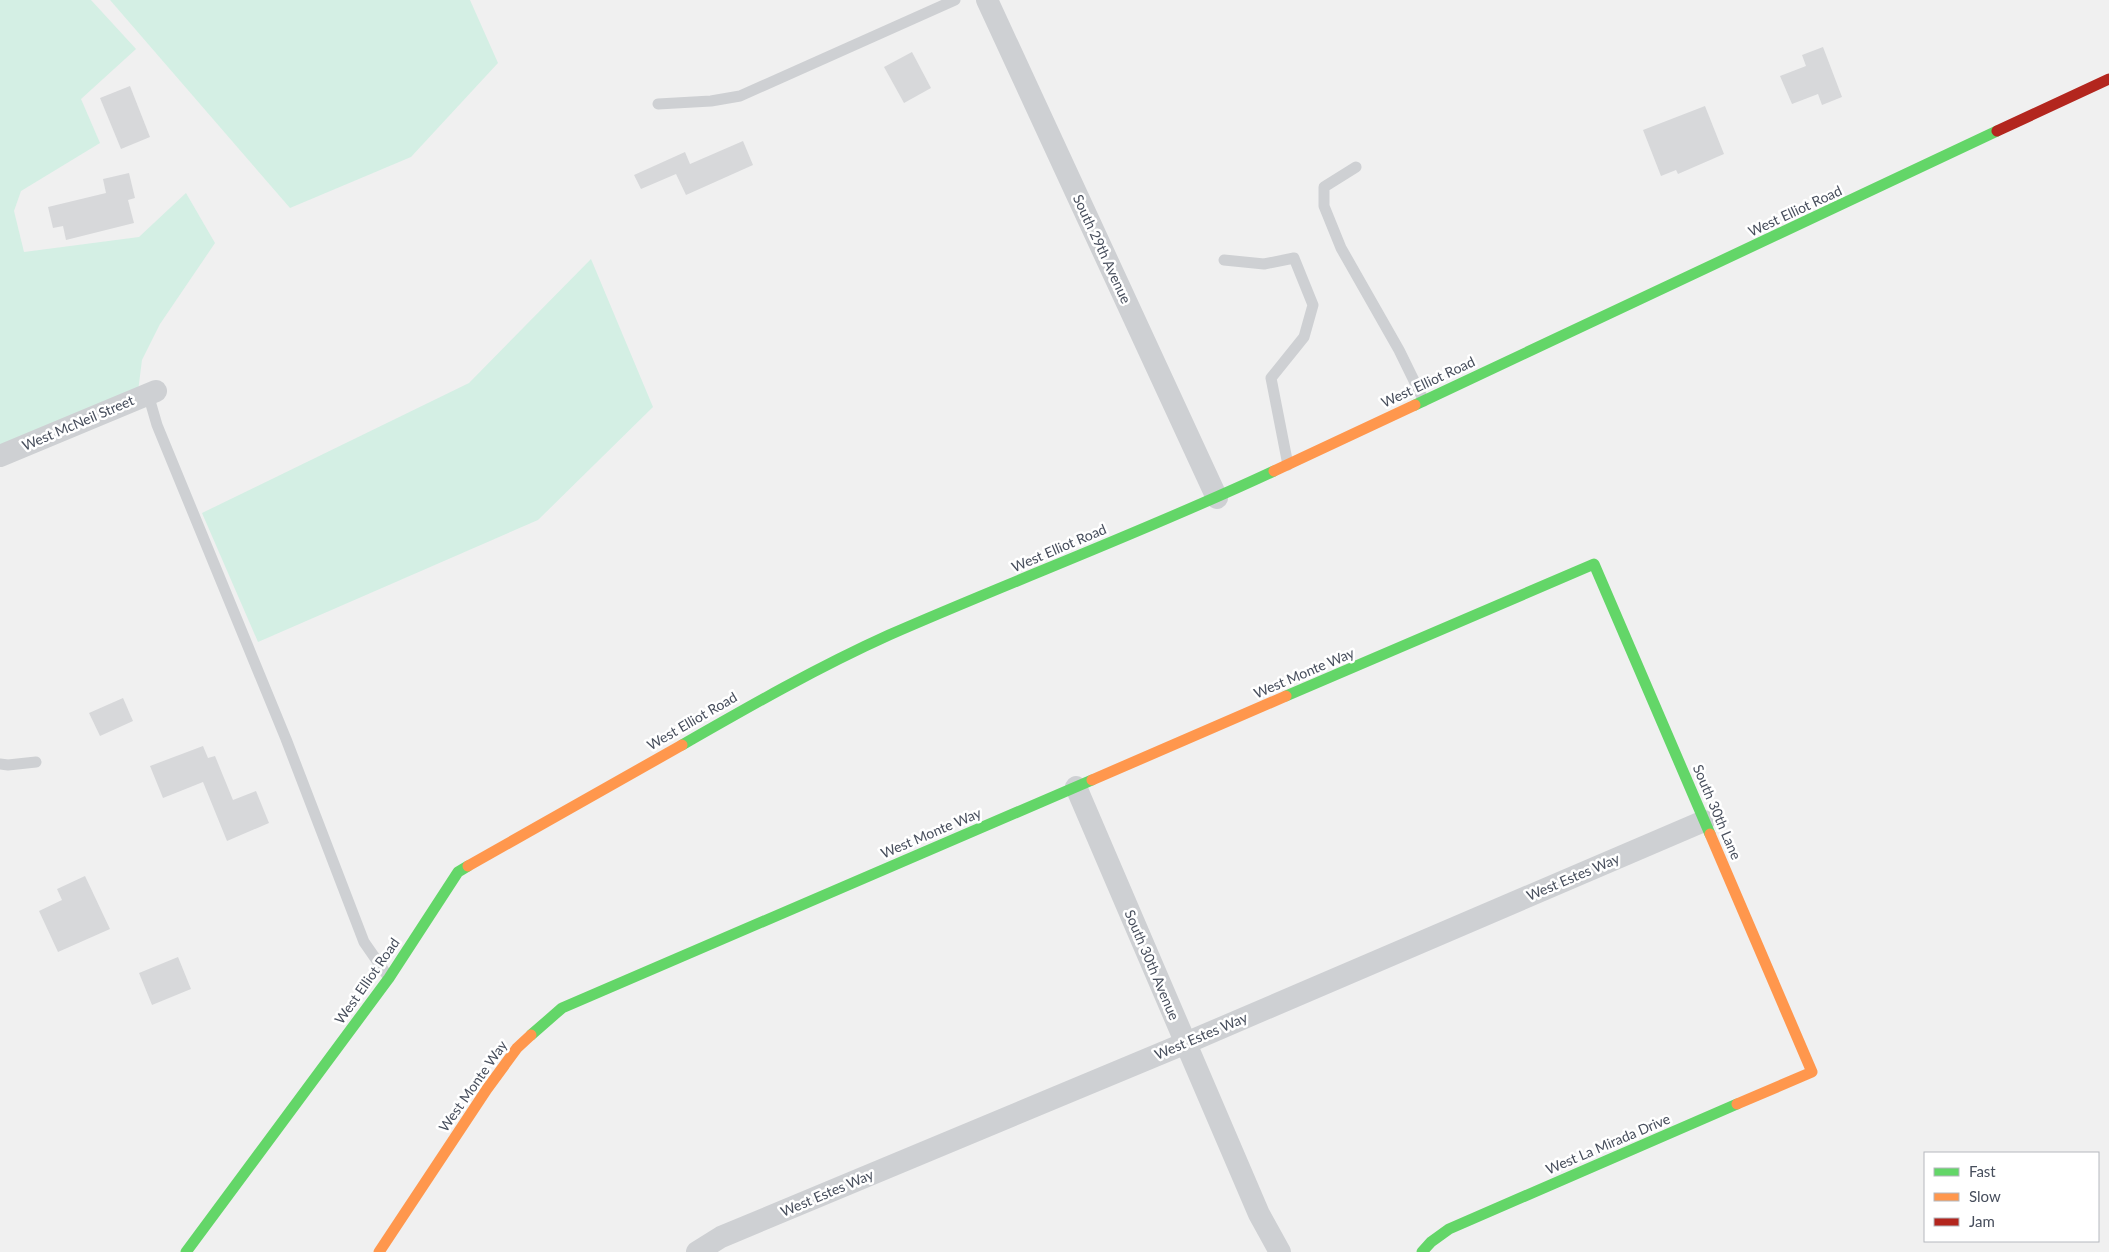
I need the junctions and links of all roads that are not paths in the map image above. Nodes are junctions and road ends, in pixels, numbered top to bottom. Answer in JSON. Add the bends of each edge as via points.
{"nodes":[{"id":1,"x":955,"y":0,"type":"edge"},
{"id":2,"x":987,"y":0,"type":"edge"},
{"id":3,"x":2109,"y":79,"type":"edge"},
{"id":4,"x":658,"y":104,"type":"dead end"},
{"id":5,"x":1356,"y":167,"type":"dead end"},
{"id":6,"x":1224,"y":260,"type":"dead end"},
{"id":7,"x":152,"y":392,"type":"joint"},
{"id":8,"x":1424,"y":401,"type":"junction"},
{"id":9,"x":0,"y":456,"type":"edge"},
{"id":10,"x":1288,"y":465,"type":"junction"},
{"id":11,"x":1217,"y":498,"type":"junction"},
{"id":12,"x":1594,"y":564,"type":"joint"},
{"id":13,"x":36,"y":762,"type":"dead end"},
{"id":14,"x":0,"y":764,"type":"edge"},
{"id":15,"x":1076,"y":787,"type":"junction"},
{"id":16,"x":1704,"y":821,"type":"junction"},
{"id":17,"x":389,"y":978,"type":"junction"},
{"id":18,"x":1186,"y":1043,"type":"junction"},
{"id":19,"x":1812,"y":1072,"type":"joint"},
{"id":20,"x":386,"y":1250,"type":"edge"},
{"id":21,"x":186,"y":1252,"type":"edge"},
{"id":22,"x":697,"y":1252,"type":"edge"},
{"id":23,"x":1280,"y":1252,"type":"edge"},
{"id":24,"x":1422,"y":1252,"type":"edge"}],
"edges":[{"from":1,"to":4,"type":"lane","via":[[740,96]]},
{"from":2,"to":11,"type":"street","name":"South 29th Avenue"},
{"from":3,"to":8,"type":"street","name":"West Elliot Road"},
{"from":5,"to":8,"type":"lane","via":[[1324,188],[1324,206],[1341,248]]},
{"from":6,"to":10,"type":"lane","via":[[1264,264],[1294,258],[1313,305],[1304,337],[1271,378]]},
{"from":7,"to":9,"type":"street","name":"West McNeil Street"},
{"from":7,"to":17,"type":"lane","via":[[157,425],[286,739],[364,942]]},
{"from":8,"to":10,"type":"street","name":"West Elliot Road"},
{"from":10,"to":11,"type":"street","name":"West Elliot Road"},
{"from":11,"to":17,"type":"street","name":"West Elliot Road","via":[[888,636],[774,692],[458,872]]},
{"from":12,"to":15,"type":"street","name":"West Monte Way"},
{"from":12,"to":16,"type":"street","name":"South 30th Lane"},
{"from":13,"to":14,"type":"lane"},
{"from":15,"to":18,"type":"street","name":"South 30th Avenue"},
{"from":15,"to":20,"type":"street","name":"West Monte Way","via":[[562,1008],[517,1048]]},
{"from":16,"to":18,"type":"street","name":"West Estes Way"},
{"from":16,"to":19,"type":"street","name":"South 30th Lane"},
{"from":17,"to":21,"type":"street","name":"West Elliot Road"},
{"from":18,"to":22,"type":"street","name":"West Estes Way","via":[[721,1237]]},
{"from":18,"to":23,"type":"street","name":"South 30th Avenue","via":[[1259,1214]]},
{"from":19,"to":24,"type":"street","name":"West La Mirada Drive","via":[[1449,1229]]}]}
